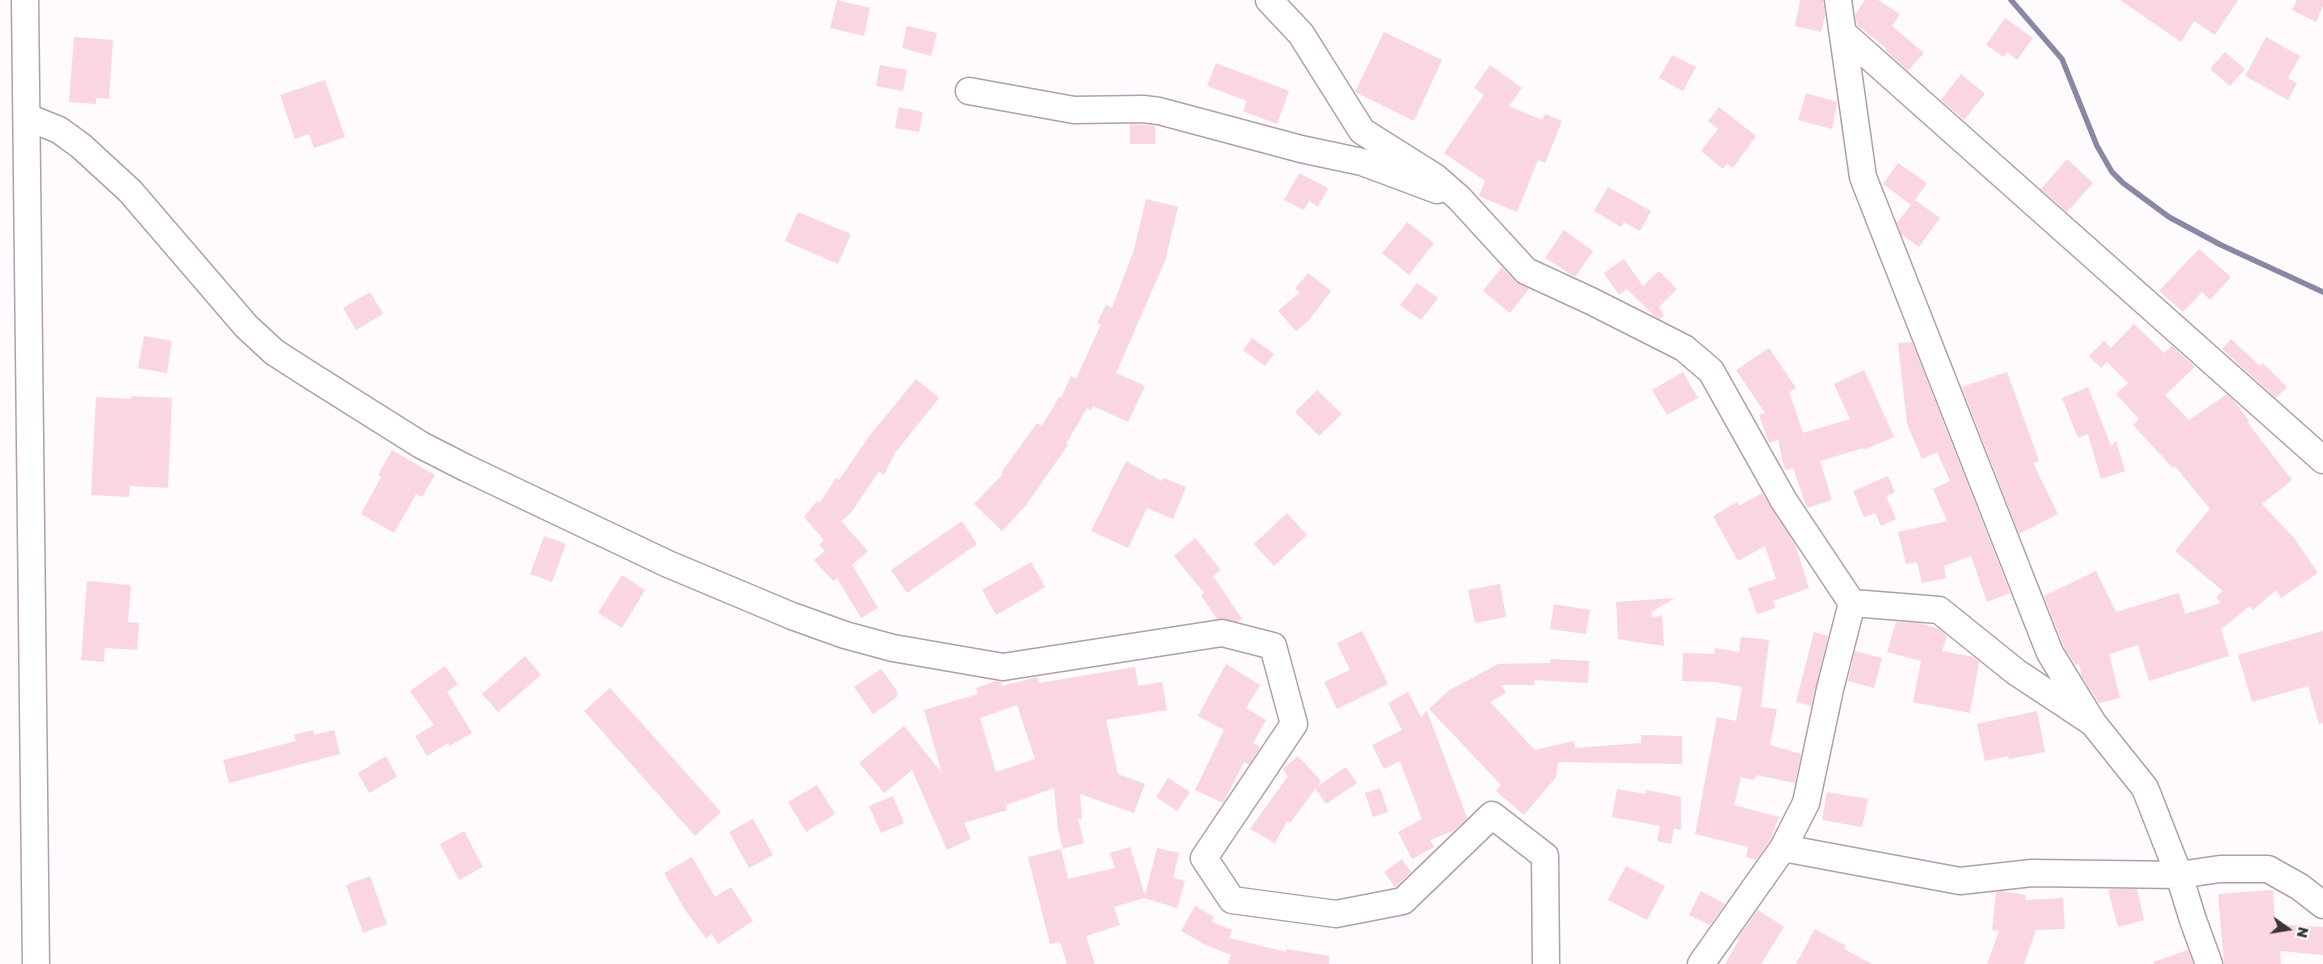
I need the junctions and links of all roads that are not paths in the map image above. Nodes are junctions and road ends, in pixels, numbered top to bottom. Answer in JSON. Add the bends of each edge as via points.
{"nodes":[{"id":1,"x":25,"y":0,"type":"edge"},
{"id":2,"x":1269,"y":0,"type":"edge"},
{"id":3,"x":1838,"y":0,"type":"edge"},
{"id":4,"x":1844,"y":34,"type":"junction"},
{"id":5,"x":969,"y":91,"type":"dead end"},
{"id":6,"x":27,"y":117,"type":"junction"},
{"id":7,"x":1459,"y":198,"type":"junction"},
{"id":8,"x":2323,"y":460,"type":"edge"},
{"id":9,"x":1852,"y":603,"type":"junction"},
{"id":10,"x":2093,"y":723,"type":"junction"},
{"id":11,"x":1783,"y":848,"type":"junction"},
{"id":12,"x":2179,"y":875,"type":"junction"},
{"id":13,"x":2323,"y":904,"type":"edge"},
{"id":14,"x":36,"y":964,"type":"edge"},
{"id":15,"x":1546,"y":964,"type":"edge"},
{"id":16,"x":1701,"y":964,"type":"edge"},
{"id":17,"x":2209,"y":964,"type":"edge"}],
"edges":[{"from":1,"to":6,"type":"street"},
{"from":2,"to":7,"type":"street","via":[[1301,34],[1362,131],[1435,177]]},
{"from":3,"to":4,"type":"street"},
{"from":4,"to":8,"type":"street"},
{"from":4,"to":10,"type":"street","via":[[1863,177],[2050,653]]},
{"from":5,"to":7,"type":"street","via":[[1074,110],[1143,109],[1159,112],[1362,162]]},
{"from":6,"to":14,"type":"street"},
{"from":6,"to":15,"type":"street","via":[[59,130],[130,191],[246,326],[274,352],[421,445],[668,564],[845,635],[893,648],[1003,667],[1222,633],[1273,646],[1294,724],[1204,858],[1232,900],[1336,914],[1403,901],[1492,815],[1544,856]]},
{"from":7,"to":9,"type":"street","via":[[1526,271],[1684,348],[1711,371],[1784,500]]},
{"from":9,"to":10,"type":"street","via":[[1939,610],[2016,672]]},
{"from":9,"to":11,"type":"street","via":[[1806,803]]},
{"from":10,"to":12,"type":"street","via":[[2145,788]]},
{"from":11,"to":12,"type":"street","via":[[1960,881],[2032,873]]},
{"from":11,"to":16,"type":"street"},
{"from":12,"to":13,"type":"street","via":[[2220,868],[2268,869]]},
{"from":12,"to":17,"type":"street"}]}
